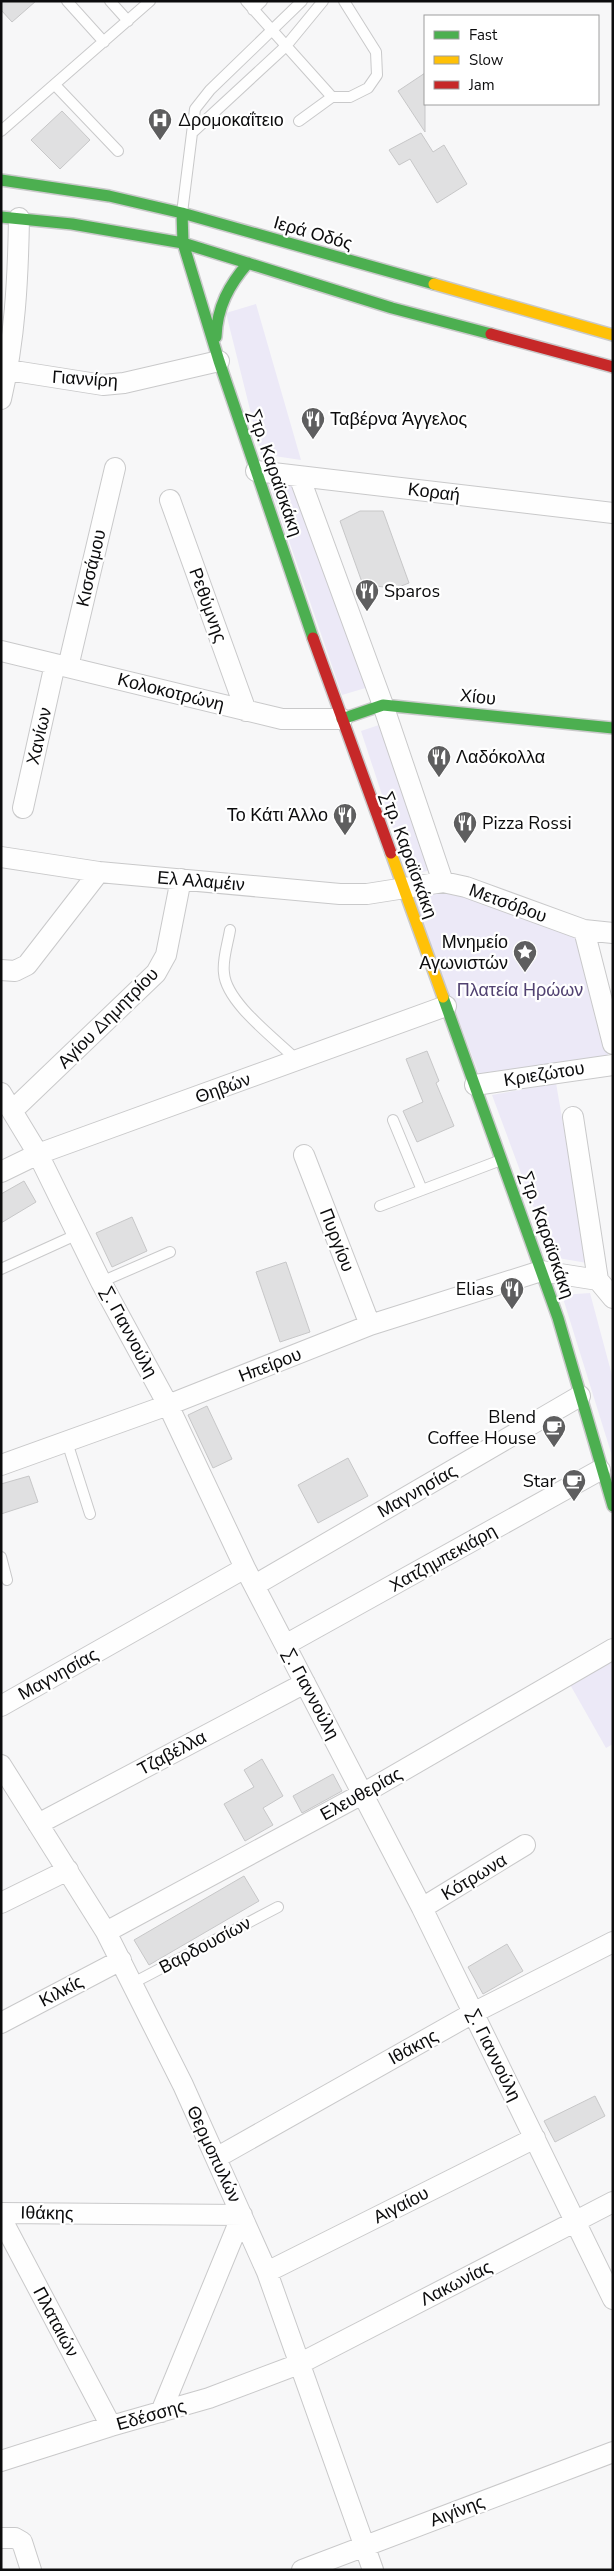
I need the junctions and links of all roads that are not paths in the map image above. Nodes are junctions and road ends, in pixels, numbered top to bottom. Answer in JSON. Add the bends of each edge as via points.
{"nodes":[{"id":1,"x":67,"y":1,"type":"edge"},
{"id":2,"x":110,"y":1,"type":"edge"},
{"id":3,"x":150,"y":1,"type":"edge"},
{"id":4,"x":246,"y":1,"type":"edge"},
{"id":5,"x":262,"y":1,"type":"edge"},
{"id":6,"x":302,"y":1,"type":"edge"},
{"id":7,"x":322,"y":1,"type":"edge"},
{"id":8,"x":344,"y":1,"type":"edge"},
{"id":9,"x":253,"y":10,"type":"junction"},
{"id":10,"x":128,"y":21,"type":"junction"},
{"id":11,"x":272,"y":31,"type":"junction"},
{"id":12,"x":104,"y":42,"type":"junction"},
{"id":13,"x":286,"y":46,"type":"junction"},
{"id":14,"x":55,"y":85,"type":"junction"},
{"id":15,"x":332,"y":97,"type":"junction"},
{"id":16,"x":299,"y":121,"type":"dead end"},
{"id":17,"x":1,"y":131,"type":"edge"},
{"id":18,"x":194,"y":131,"type":"junction"},
{"id":19,"x":118,"y":151,"type":"dead end"},
{"id":20,"x":1,"y":180,"type":"edge"},
{"id":21,"x":182,"y":213,"type":"junction"},
{"id":22,"x":10,"y":217,"type":"edge"},
{"id":23,"x":183,"y":243,"type":"junction"},
{"id":24,"x":248,"y":263,"type":"junction"},
{"id":25,"x":613,"y":335,"type":"edge"},
{"id":26,"x":219,"y":360,"type":"junction"},
{"id":27,"x":613,"y":367,"type":"edge"},
{"id":28,"x":8,"y":370,"type":"junction"},
{"id":29,"x":1,"y":399,"type":"edge"},
{"id":30,"x":115,"y":468,"type":"dead end"},
{"id":31,"x":256,"y":471,"type":"junction"},
{"id":32,"x":299,"y":476,"type":"junction"},
{"id":33,"x":170,"y":500,"type":"dead end"},
{"id":34,"x":613,"y":513,"type":"edge"},
{"id":35,"x":1,"y":651,"type":"edge"},
{"id":36,"x":62,"y":665,"type":"junction"},
{"id":37,"x":383,"y":705,"type":"junction"},
{"id":38,"x":246,"y":711,"type":"junction"},
{"id":39,"x":342,"y":719,"type":"junction"},
{"id":40,"x":613,"y":728,"type":"edge"},
{"id":41,"x":23,"y":808,"type":"dead end"},
{"id":42,"x":2,"y":859,"type":"edge"},
{"id":43,"x":99,"y":872,"type":"junction"},
{"id":44,"x":181,"y":880,"type":"junction"},
{"id":45,"x":443,"y":882,"type":"junction"},
{"id":46,"x":402,"y":888,"type":"junction"},
{"id":47,"x":230,"y":930,"type":"dead end"},
{"id":48,"x":584,"y":930,"type":"junction"},
{"id":49,"x":613,"y":933,"type":"edge"},
{"id":50,"x":1,"y":970,"type":"edge"},
{"id":51,"x":446,"y":1006,"type":"junction"},
{"id":52,"x":612,"y":1034,"type":"edge"},
{"id":53,"x":298,"y":1061,"type":"junction"},
{"id":54,"x":613,"y":1065,"type":"edge"},
{"id":55,"x":476,"y":1085,"type":"junction"},
{"id":56,"x":1,"y":1093,"type":"edge"},
{"id":57,"x":12,"y":1110,"type":"junction"},
{"id":58,"x":573,"y":1117,"type":"dead end"},
{"id":59,"x":394,"y":1120,"type":"dead end"},
{"id":60,"x":38,"y":1154,"type":"junction"},
{"id":61,"x":304,"y":1155,"type":"dead end"},
{"id":62,"x":502,"y":1160,"type":"junction"},
{"id":63,"x":1,"y":1172,"type":"edge"},
{"id":64,"x":422,"y":1190,"type":"junction"},
{"id":65,"x":380,"y":1206,"type":"dead end"},
{"id":66,"x":78,"y":1234,"type":"junction"},
{"id":67,"x":170,"y":1252,"type":"dead end"},
{"id":68,"x":1,"y":1269,"type":"edge"},
{"id":69,"x":542,"y":1271,"type":"junction"},
{"id":70,"x":598,"y":1280,"type":"junction"},
{"id":71,"x":101,"y":1282,"type":"junction"},
{"id":72,"x":613,"y":1298,"type":"edge"},
{"id":73,"x":370,"y":1325,"type":"junction"},
{"id":74,"x":580,"y":1396,"type":"junction"},
{"id":75,"x":168,"y":1405,"type":"junction"},
{"id":76,"x":67,"y":1442,"type":"junction"},
{"id":77,"x":1,"y":1465,"type":"edge"},
{"id":78,"x":600,"y":1470,"type":"junction"},
{"id":79,"x":613,"y":1506,"type":"edge"},
{"id":80,"x":90,"y":1514,"type":"dead end"},
{"id":81,"x":1,"y":1557,"type":"edge"},
{"id":82,"x":245,"y":1568,"type":"junction"},
{"id":83,"x":6,"y":1580,"type":"dead end"},
{"id":84,"x":255,"y":1585,"type":"junction"},
{"id":85,"x":285,"y":1645,"type":"junction"},
{"id":86,"x":613,"y":1649,"type":"edge"},
{"id":87,"x":305,"y":1683,"type":"junction"},
{"id":88,"x":1,"y":1706,"type":"edge"},
{"id":89,"x":1,"y":1765,"type":"edge"},
{"id":90,"x":364,"y":1793,"type":"junction"},
{"id":91,"x":38,"y":1824,"type":"junction"},
{"id":92,"x":525,"y":1846,"type":"dead end"},
{"id":93,"x":68,"y":1870,"type":"junction"},
{"id":94,"x":1,"y":1903,"type":"edge"},
{"id":95,"x":278,"y":1907,"type":"dead end"},
{"id":96,"x":422,"y":1908,"type":"junction"},
{"id":97,"x":106,"y":1932,"type":"junction"},
{"id":98,"x":613,"y":1942,"type":"edge"},
{"id":99,"x":121,"y":1960,"type":"junction"},
{"id":100,"x":133,"y":1983,"type":"junction"},
{"id":101,"x":473,"y":2013,"type":"junction"},
{"id":102,"x":1,"y":2023,"type":"edge"},
{"id":103,"x":535,"y":2138,"type":"junction"},
{"id":104,"x":216,"y":2158,"type":"junction"},
{"id":105,"x":613,"y":2202,"type":"edge"},
{"id":106,"x":1,"y":2212,"type":"edge"},
{"id":107,"x":242,"y":2215,"type":"junction"},
{"id":108,"x":1,"y":2218,"type":"edge"},
{"id":109,"x":574,"y":2223,"type":"junction"},
{"id":110,"x":267,"y":2272,"type":"junction"},
{"id":111,"x":613,"y":2299,"type":"edge"},
{"id":112,"x":300,"y":2364,"type":"junction"},
{"id":113,"x":161,"y":2412,"type":"junction"},
{"id":114,"x":111,"y":2426,"type":"junction"},
{"id":115,"x":613,"y":2452,"type":"edge"},
{"id":116,"x":1,"y":2461,"type":"edge"},
{"id":117,"x":1,"y":2538,"type":"edge"},
{"id":118,"x":364,"y":2546,"type":"junction"},
{"id":119,"x":309,"y":2569,"type":"edge"},
{"id":120,"x":31,"y":2570,"type":"edge"},
{"id":121,"x":373,"y":2570,"type":"edge"}],
"edges":[{"from":1,"to":12,"type":"lane"},
{"from":2,"to":10,"type":"lane"},
{"from":3,"to":10,"type":"lane"},
{"from":4,"to":9,"type":"lane"},
{"from":5,"to":9,"type":"lane"},
{"from":6,"to":11,"type":"lane"},
{"from":7,"to":13,"type":"lane"},
{"from":8,"to":15,"type":"lane","via":[[376,52],[377,75],[368,88],[350,97]]},
{"from":9,"to":11,"type":"lane"},
{"from":10,"to":12,"type":"lane"},
{"from":11,"to":13,"type":"lane"},
{"from":11,"to":18,"type":"lane","via":[[210,90],[195,109]]},
{"from":12,"to":14,"type":"lane"},
{"from":13,"to":15,"type":"lane"},
{"from":13,"to":18,"type":"lane"},
{"from":14,"to":17,"type":"lane"},
{"from":14,"to":19,"type":"lane"},
{"from":15,"to":16,"type":"lane"},
{"from":18,"to":21,"type":"lane"},
{"from":20,"to":21,"type":"main road","name":"Ιερά Οδός","via":[[109,196]]},
{"from":21,"to":23,"type":"main road","name":"Στρ. Καραϊσκάκη"},
{"from":21,"to":25,"type":"main road","name":"Ιερά Οδός"},
{"from":22,"to":23,"type":"main road"},
{"from":22,"to":28,"type":"street","via":[[18,280]]},
{"from":23,"to":24,"type":"main road"},
{"from":23,"to":26,"type":"main road","name":"Στρ. Καραϊσκάκη"},
{"from":24,"to":26,"type":"main road","via":[[234,279],[219,310],[216,327]]},
{"from":24,"to":27,"type":"main road","via":[[392,308]]},
{"from":26,"to":28,"type":"street","name":"Γιαννίρη","via":[[124,383],[103,384]]},
{"from":26,"to":31,"type":"main road","name":"Στρ. Καραϊσκάκη"},
{"from":28,"to":29,"type":"street"},
{"from":30,"to":36,"type":"street","name":"Κισσάμου"},
{"from":31,"to":32,"type":"street","name":"Κοραή"},
{"from":31,"to":39,"type":"main road","name":"Στρ. Καραϊσκάκη"},
{"from":32,"to":34,"type":"street","name":"Κοραή"},
{"from":32,"to":37,"type":"street"},
{"from":33,"to":38,"type":"street","name":"Ρεθύμνης"},
{"from":35,"to":36,"type":"street","name":"Κολοκοτρώνη"},
{"from":36,"to":38,"type":"street","name":"Κολοκοτρώνη"},
{"from":36,"to":41,"type":"street","name":"Χανίων"},
{"from":37,"to":39,"type":"main road","name":"Χίου"},
{"from":37,"to":40,"type":"main road","name":"Χίου"},
{"from":37,"to":45,"type":"street"},
{"from":38,"to":39,"type":"street","name":"Κολοκοτρώνη","via":[[282,719]]},
{"from":39,"to":46,"type":"main road","name":"Στρ. Καραϊσκάκη"},
{"from":42,"to":43,"type":"street","name":"Ελ Αλαμέιν"},
{"from":43,"to":44,"type":"street","name":"Ελ Αλαμέιν"},
{"from":43,"to":50,"type":"street","via":[[27,964],[15,970]]},
{"from":44,"to":46,"type":"street","name":"Ελ Αλαμέιν","via":[[340,894],[367,894]]},
{"from":44,"to":57,"type":"street","name":"Αγίου Δημητρίου","via":[[166,955],[156,973]]},
{"from":45,"to":46,"type":"street","name":"Μετσόβου"},
{"from":45,"to":48,"type":"street","name":"Μετσόβου","via":[[466,887]]},
{"from":46,"to":51,"type":"main road","name":"Στρ. Καραϊσκάκη"},
{"from":47,"to":53,"type":"lane","via":[[223,972],[228,990]]},
{"from":48,"to":49,"type":"street","name":"Μετσόβου"},
{"from":48,"to":52,"type":"street"},
{"from":51,"to":53,"type":"street","name":"Θηβών"},
{"from":51,"to":55,"type":"main road","name":"Στρ. Καραϊσκάκη"},
{"from":53,"to":60,"type":"street","name":"Θηβών"},
{"from":54,"to":55,"type":"street","name":"Κριεζώτου"},
{"from":55,"to":62,"type":"main road","name":"Στρ. Καραϊσκάκη"},
{"from":56,"to":57,"type":"street","name":"Σ. Γιαννούλη"},
{"from":57,"to":60,"type":"street","name":"Σ. Γιαννούλη"},
{"from":58,"to":70,"type":"street"},
{"from":59,"to":64,"type":"lane"},
{"from":60,"to":63,"type":"street","name":"Θηβών"},
{"from":60,"to":66,"type":"street","name":"Σ. Γιαννούλη"},
{"from":61,"to":73,"type":"street","name":"Πυργίου"},
{"from":62,"to":64,"type":"lane"},
{"from":62,"to":69,"type":"main road","name":"Στρ. Καραϊσκάκη"},
{"from":64,"to":65,"type":"lane"},
{"from":66,"to":68,"type":"lane"},
{"from":66,"to":71,"type":"street","name":"Σ. Γιαννούλη"},
{"from":67,"to":71,"type":"lane"},
{"from":69,"to":70,"type":"street"},
{"from":69,"to":73,"type":"street","name":"Ηπείρου"},
{"from":69,"to":74,"type":"main road","name":"Στρ. Καραϊσκάκη"},
{"from":70,"to":72,"type":"street"},
{"from":71,"to":75,"type":"street","name":"Σ. Γιαννούλη"},
{"from":73,"to":75,"type":"street","name":"Ηπείρου"},
{"from":74,"to":78,"type":"main road","name":"Στρ. Καραϊσκάκη"},
{"from":74,"to":84,"type":"street","name":"Μαγνησίας"},
{"from":75,"to":76,"type":"street","name":"Ηπείρου"},
{"from":75,"to":82,"type":"street","name":"Σ. Γιαννούλη"},
{"from":76,"to":77,"type":"street","name":"Ηπείρου"},
{"from":76,"to":80,"type":"lane"},
{"from":78,"to":79,"type":"main road","name":"Στρ. Καραϊσκάκη"},
{"from":78,"to":85,"type":"street","name":"Χατζημπεκιάρη"},
{"from":81,"to":83,"type":"lane"},
{"from":82,"to":84,"type":"street","name":"Σ. Γιαννούλη"},
{"from":82,"to":88,"type":"street","name":"Μαγνησίας"},
{"from":84,"to":85,"type":"street","name":"Σ. Γιαννούλη"},
{"from":85,"to":87,"type":"street","name":"Σ. Γιαννούλη"},
{"from":86,"to":90,"type":"street","name":"Ελευθερίας"},
{"from":87,"to":90,"type":"street","name":"Σ. Γιαννούλη"},
{"from":87,"to":91,"type":"street","name":"Τζαβέλλα"},
{"from":89,"to":91,"type":"street","name":"Θερμοπυλών"},
{"from":90,"to":96,"type":"street","name":"Σ. Γιαννούλη"},
{"from":90,"to":97,"type":"street","name":"Ελευθερίας"},
{"from":91,"to":93,"type":"street","name":"Θερμοπυλών"},
{"from":92,"to":96,"type":"street","name":"Κότρωνα"},
{"from":93,"to":94,"type":"street"},
{"from":93,"to":97,"type":"street","name":"Θερμοπυλών"},
{"from":95,"to":100,"type":"lane","name":"Βαρδουσίων"},
{"from":96,"to":101,"type":"street","name":"Σ. Γιαννούλη"},
{"from":97,"to":99,"type":"street","name":"Θερμοπυλών"},
{"from":98,"to":101,"type":"street","name":"Ιθάκης"},
{"from":99,"to":100,"type":"street","name":"Θερμοπυλών"},
{"from":99,"to":102,"type":"street","name":"Κιλκίς"},
{"from":100,"to":104,"type":"street","name":"Θερμοπυλών"},
{"from":101,"to":103,"type":"street","name":"Σ. Γιαννούλη"},
{"from":101,"to":104,"type":"street","name":"Ιθάκης"},
{"from":103,"to":109,"type":"street","name":"Σ. Γιαννούλη"},
{"from":103,"to":110,"type":"street","name":"Αιγαίου"},
{"from":104,"to":107,"type":"street","name":"Θερμοπυλών"},
{"from":105,"to":109,"type":"street","name":"Λακωνίας"},
{"from":106,"to":107,"type":"street","name":"Ιθάκης"},
{"from":107,"to":110,"type":"street","name":"Θερμοπυλών"},
{"from":107,"to":113,"type":"street"},
{"from":108,"to":114,"type":"street","name":"Πλαταιών"},
{"from":109,"to":111,"type":"street","name":"Σ. Γιαννούλη"},
{"from":109,"to":112,"type":"street","name":"Λακωνίας"},
{"from":110,"to":112,"type":"street","name":"Θερμοπυλών"},
{"from":112,"to":113,"type":"street","name":"Εδέσσης"},
{"from":112,"to":118,"type":"street","name":"Θερμοπυλών"},
{"from":113,"to":114,"type":"street","name":"Εδέσσης"},
{"from":114,"to":116,"type":"street","name":"Εδέσσης"},
{"from":115,"to":118,"type":"street","name":"Αιγίνης"},
{"from":117,"to":120,"type":"street","via":[[15,2538],[22,2542]]},
{"from":118,"to":119,"type":"street","name":"Αιγίνης"},
{"from":118,"to":121,"type":"street","name":"Θερμοπυλών"}]}
